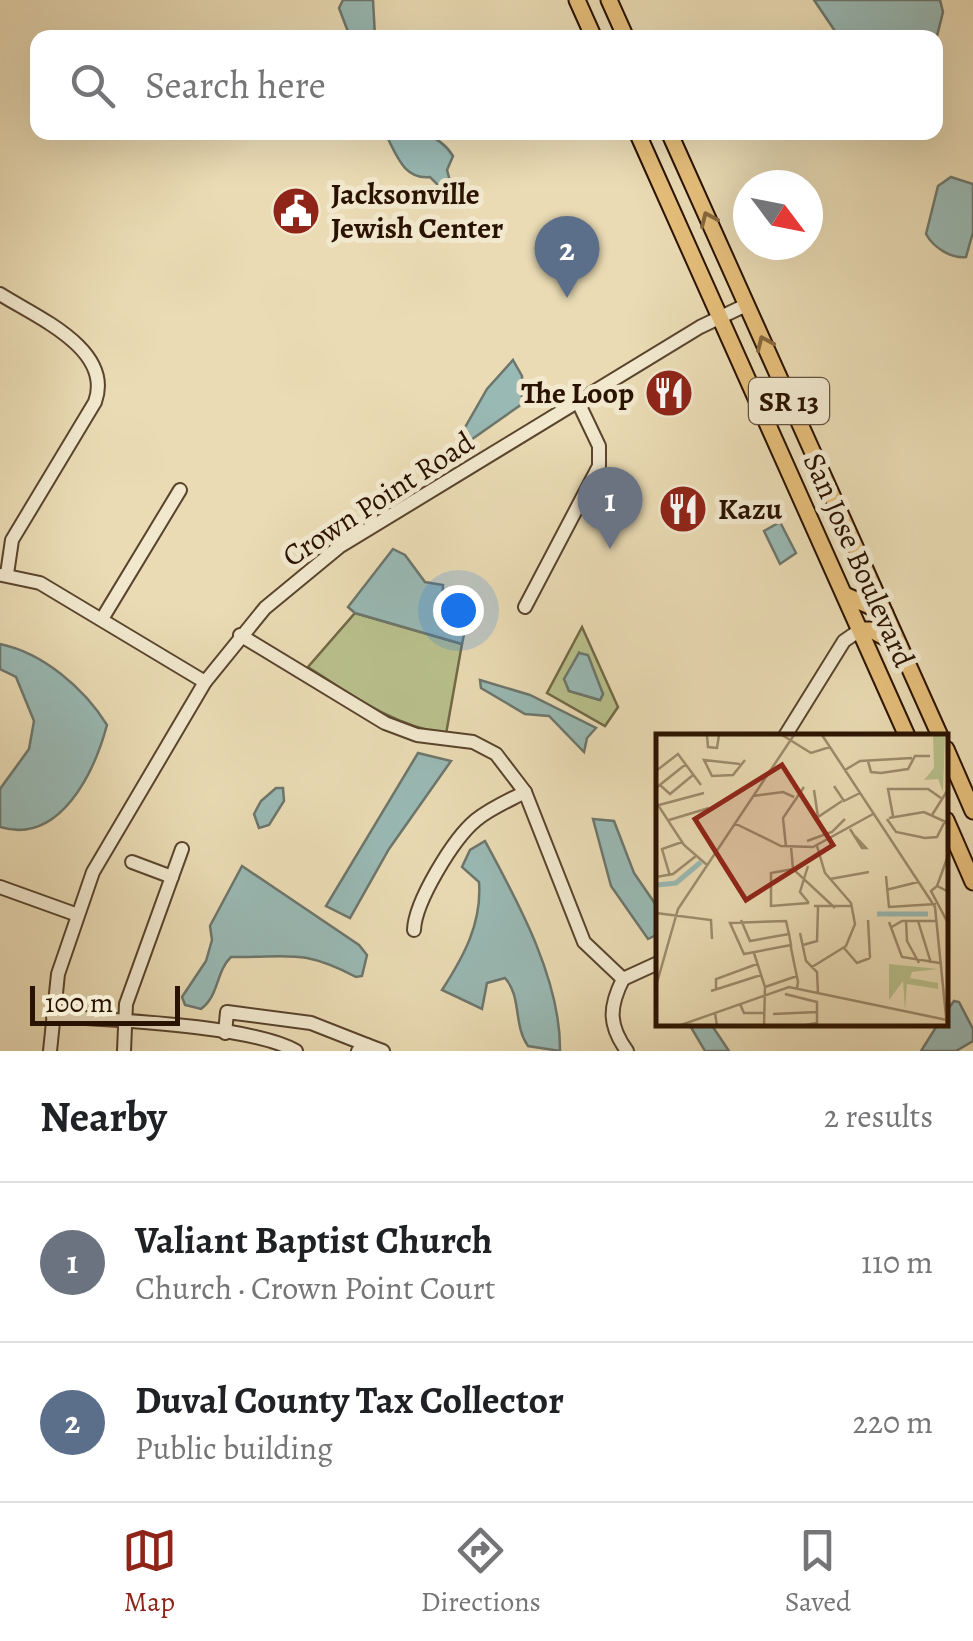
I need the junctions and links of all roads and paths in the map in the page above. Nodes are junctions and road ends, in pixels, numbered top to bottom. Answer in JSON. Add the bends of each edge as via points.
{"nodes":[{"id":1,"x":577,"y":0,"type":"edge"},
{"id":2,"x":609,"y":0,"type":"edge"},
{"id":3,"x":590,"y":30,"type":"edge"},
{"id":4,"x":622,"y":30,"type":"edge"},
{"id":5,"x":641,"y":140,"type":"edge"},
{"id":6,"x":673,"y":140,"type":"edge"},
{"id":7,"x":0,"y":294,"type":"edge"},
{"id":8,"x":746,"y":305,"type":"junction"},
{"id":9,"x":720,"y":318,"type":"junction"},
{"id":10,"x":578,"y":402,"type":"junction"},
{"id":11,"x":795,"y":484,"type":"junction"},
{"id":12,"x":180,"y":490,"type":"dead end"},
{"id":13,"x":832,"y":496,"type":"junction"},
{"id":14,"x":3,"y":574,"type":"edge"},
{"id":15,"x":845,"y":595,"type":"junction"},
{"id":16,"x":524,"y":607,"type":"dead end"},
{"id":17,"x":885,"y":613,"type":"junction"},
{"id":18,"x":102,"y":619,"type":"junction"},
{"id":19,"x":860,"y":630,"type":"junction"},
{"id":20,"x":240,"y":635,"type":"junction"},
{"id":21,"x":899,"y":645,"type":"junction"},
{"id":22,"x":206,"y":682,"type":"junction"},
{"id":23,"x":786,"y":734,"type":"edge"},
{"id":24,"x":906,"y":734,"type":"edge"},
{"id":25,"x":939,"y":734,"type":"edge"},
{"id":26,"x":948,"y":754,"type":"edge"},
{"id":27,"x":525,"y":792,"type":"junction"},
{"id":28,"x":973,"y":810,"type":"edge"},
{"id":29,"x":948,"y":825,"type":"edge"},
{"id":30,"x":182,"y":849,"type":"dead end"},
{"id":31,"x":132,"y":862,"type":"dead end"},
{"id":32,"x":172,"y":876,"type":"junction"},
{"id":33,"x":973,"y":882,"type":"edge"},
{"id":34,"x":0,"y":887,"type":"edge"},
{"id":35,"x":75,"y":914,"type":"junction"},
{"id":36,"x":414,"y":930,"type":"dead end"},
{"id":37,"x":656,"y":963,"type":"edge"},
{"id":38,"x":624,"y":979,"type":"junction"},
{"id":39,"x":53,"y":1016,"type":"junction"},
{"id":40,"x":124,"y":1022,"type":"junction"},
{"id":41,"x":224,"y":1033,"type":"junction"},
{"id":42,"x":362,"y":1048,"type":"edge"},
{"id":43,"x":50,"y":1051,"type":"edge"},
{"id":44,"x":124,"y":1051,"type":"edge"},
{"id":45,"x":296,"y":1051,"type":"edge"},
{"id":46,"x":382,"y":1051,"type":"edge"},
{"id":47,"x":627,"y":1051,"type":"edge"}],
"edges":[{"from":1,"to":3,"type":"main road"},
{"from":2,"to":4,"type":"main road"},
{"from":5,"to":9,"type":"main road","name":"San Jose Boulevard","number":"SR 13"},
{"from":8,"to":6,"type":"main road","name":"San Jose Boulevard","number":"SR 13","one_way":true},
{"from":7,"to":14,"type":"street","via":[[74,343],[99,378],[95,402],[12,540]]},
{"from":8,"to":9,"type":"street","name":"Crown Point Road"},
{"from":13,"to":8,"type":"main road","name":"San Jose Boulevard","number":"SR 13","one_way":true},
{"from":9,"to":10,"type":"street","name":"Crown Point Road"},
{"from":9,"to":11,"type":"main road","name":"San Jose Boulevard","number":"SR 13"},
{"from":10,"to":16,"type":"street","via":[[600,446],[599,466]]},
{"from":10,"to":20,"type":"street","name":"Crown Point Road","via":[[339,547]]},
{"from":11,"to":13,"type":"main road"},
{"from":11,"to":15,"type":"main road","name":"San Jose Boulevard","number":"SR 13"},
{"from":12,"to":18,"type":"street"},
{"from":13,"to":17,"type":"main road","name":"San Jose Boulevard","number":"SR 13"},
{"from":14,"to":18,"type":"street","via":[[40,582]]},
{"from":15,"to":17,"type":"main road"},
{"from":15,"to":19,"type":"main road","name":"San Jose Boulevard","number":"SR 13"},
{"from":17,"to":21,"type":"main road","name":"San Jose Boulevard","number":"SR 13"},
{"from":18,"to":22,"type":"street"},
{"from":19,"to":21,"type":"main road"},
{"from":19,"to":23,"type":"street","via":[[844,640]]},
{"from":19,"to":24,"type":"main road","name":"San Jose Boulevard","number":"SR 13"},
{"from":20,"to":22,"type":"street","name":"Crown Point Road"},
{"from":20,"to":27,"type":"street","via":[[400,730],[484,747],[507,764]]},
{"from":21,"to":25,"type":"main road","name":"San Jose Boulevard","number":"SR 13"},
{"from":22,"to":35,"type":"street","name":"Crown Point Road","via":[[110,840]]},
{"from":26,"to":28,"type":"main road"},
{"from":27,"to":36,"type":"street","via":[[489,810],[461,836],[414,913]]},
{"from":27,"to":38,"type":"street","via":[[584,942]]},
{"from":29,"to":33,"type":"main road"},
{"from":30,"to":32,"type":"street"},
{"from":31,"to":32,"type":"street"},
{"from":32,"to":40,"type":"street"},
{"from":34,"to":35,"type":"street"},
{"from":35,"to":39,"type":"street","name":"Crown Point Road"},
{"from":37,"to":38,"type":"street"},
{"from":38,"to":47,"type":"street","via":[[611,1015]]},
{"from":39,"to":40,"type":"street"},
{"from":39,"to":43,"type":"street","name":"Crown Point Road"},
{"from":40,"to":41,"type":"street"},
{"from":40,"to":44,"type":"street"},
{"from":41,"to":42,"type":"street","via":[[227,1012],[312,1023]]},
{"from":41,"to":45,"type":"street"},
{"from":42,"to":46,"type":"street"}]}
